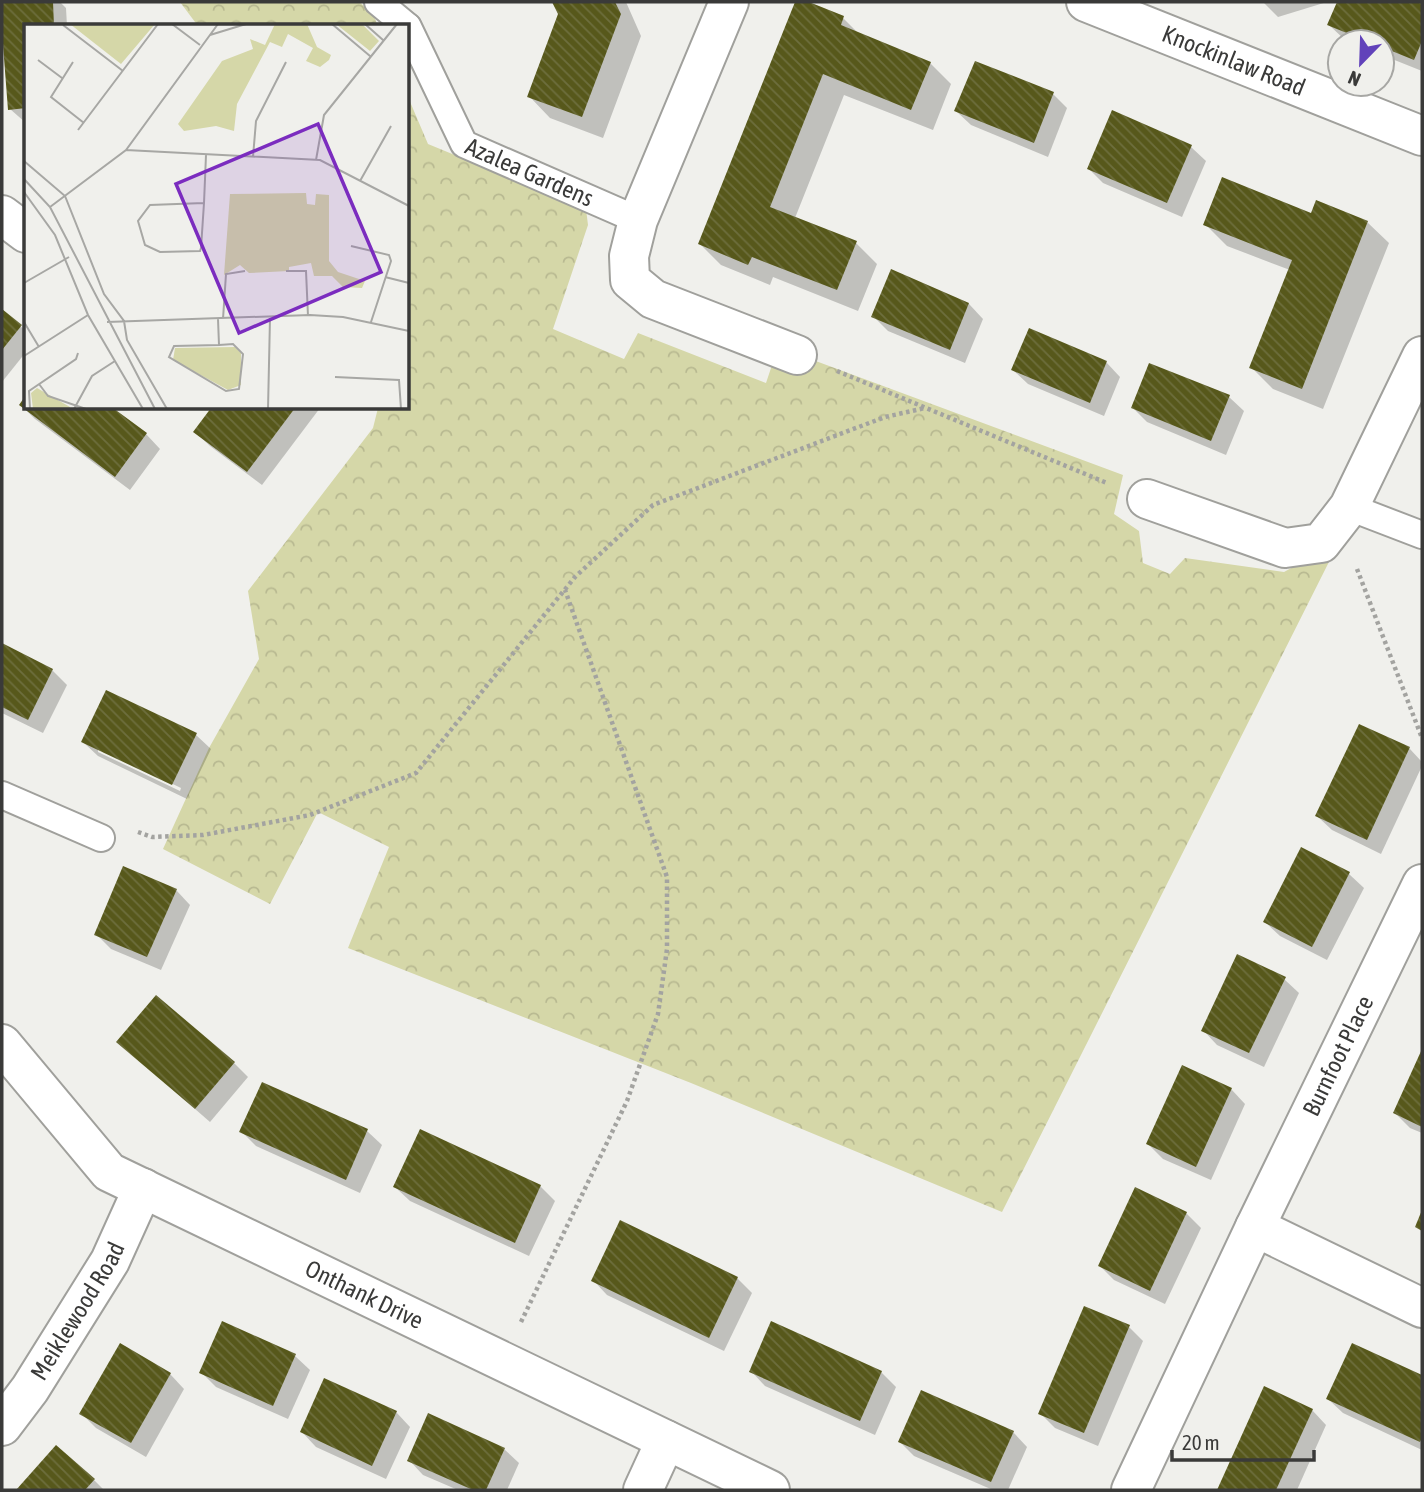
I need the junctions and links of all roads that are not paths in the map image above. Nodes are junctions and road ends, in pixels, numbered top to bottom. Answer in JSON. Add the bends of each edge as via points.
{"nodes":[{"id":1,"x":378,"y":2,"type":"edge"},
{"id":2,"x":729,"y":2,"type":"edge"},
{"id":3,"x":1103,"y":5,"type":"edge"},
{"id":4,"x":404,"y":24,"type":"edge"},
{"id":5,"x":410,"y":33,"type":"edge"},
{"id":6,"x":1422,"y":136,"type":"edge"},
{"id":7,"x":2,"y":215,"type":"edge"},
{"id":8,"x":638,"y":220,"type":"junction"},
{"id":9,"x":24,"y":232,"type":"edge"},
{"id":10,"x":797,"y":355,"type":"road end"},
{"id":11,"x":1422,"y":355,"type":"edge"},
{"id":12,"x":1147,"y":499,"type":"road end"},
{"id":13,"x":1344,"y":515,"type":"junction"},
{"id":14,"x":1422,"y":535,"type":"edge"},
{"id":15,"x":2,"y":794,"type":"edge"},
{"id":16,"x":102,"y":838,"type":"dead end"},
{"id":17,"x":1422,"y":884,"type":"edge"},
{"id":18,"x":2,"y":1044,"type":"edge"},
{"id":19,"x":143,"y":1188,"type":"junction"},
{"id":20,"x":1255,"y":1227,"type":"junction"},
{"id":21,"x":1422,"y":1308,"type":"edge"},
{"id":22,"x":2,"y":1426,"type":"edge"},
{"id":23,"x":666,"y":1440,"type":"junction"},
{"id":24,"x":643,"y":1490,"type":"edge"},
{"id":25,"x":770,"y":1490,"type":"edge"},
{"id":26,"x":1131,"y":1490,"type":"edge"}],
"edges":[{"from":1,"to":4,"type":"lane","name":"Azalea Gardens"},
{"from":2,"to":8,"type":"street"},
{"from":3,"to":6,"type":"street","name":"Knockinlaw Road"},
{"from":5,"to":8,"type":"lane","name":"Azalea Gardens","via":[[464,144]]},
{"from":7,"to":9,"type":"street"},
{"from":8,"to":10,"type":"street","via":[[629,256],[630,280],[653,299]]},
{"from":11,"to":13,"type":"street"},
{"from":12,"to":13,"type":"street","via":[[1285,548],[1321,543]]},
{"from":13,"to":14,"type":"lane"},
{"from":15,"to":16,"type":"lane"},
{"from":17,"to":20,"type":"street","name":"Burnfoot Place"},
{"from":18,"to":19,"type":"street","name":"Onthank Drive","via":[[109,1172]]},
{"from":19,"to":22,"type":"street","name":"Meiklewood Road","via":[[110,1261]]},
{"from":19,"to":23,"type":"street","name":"Onthank Drive"},
{"from":20,"to":21,"type":"street"},
{"from":20,"to":26,"type":"street","name":"Burnfoot Place"},
{"from":23,"to":24,"type":"street"},
{"from":23,"to":25,"type":"street","name":"Onthank Drive"}]}
